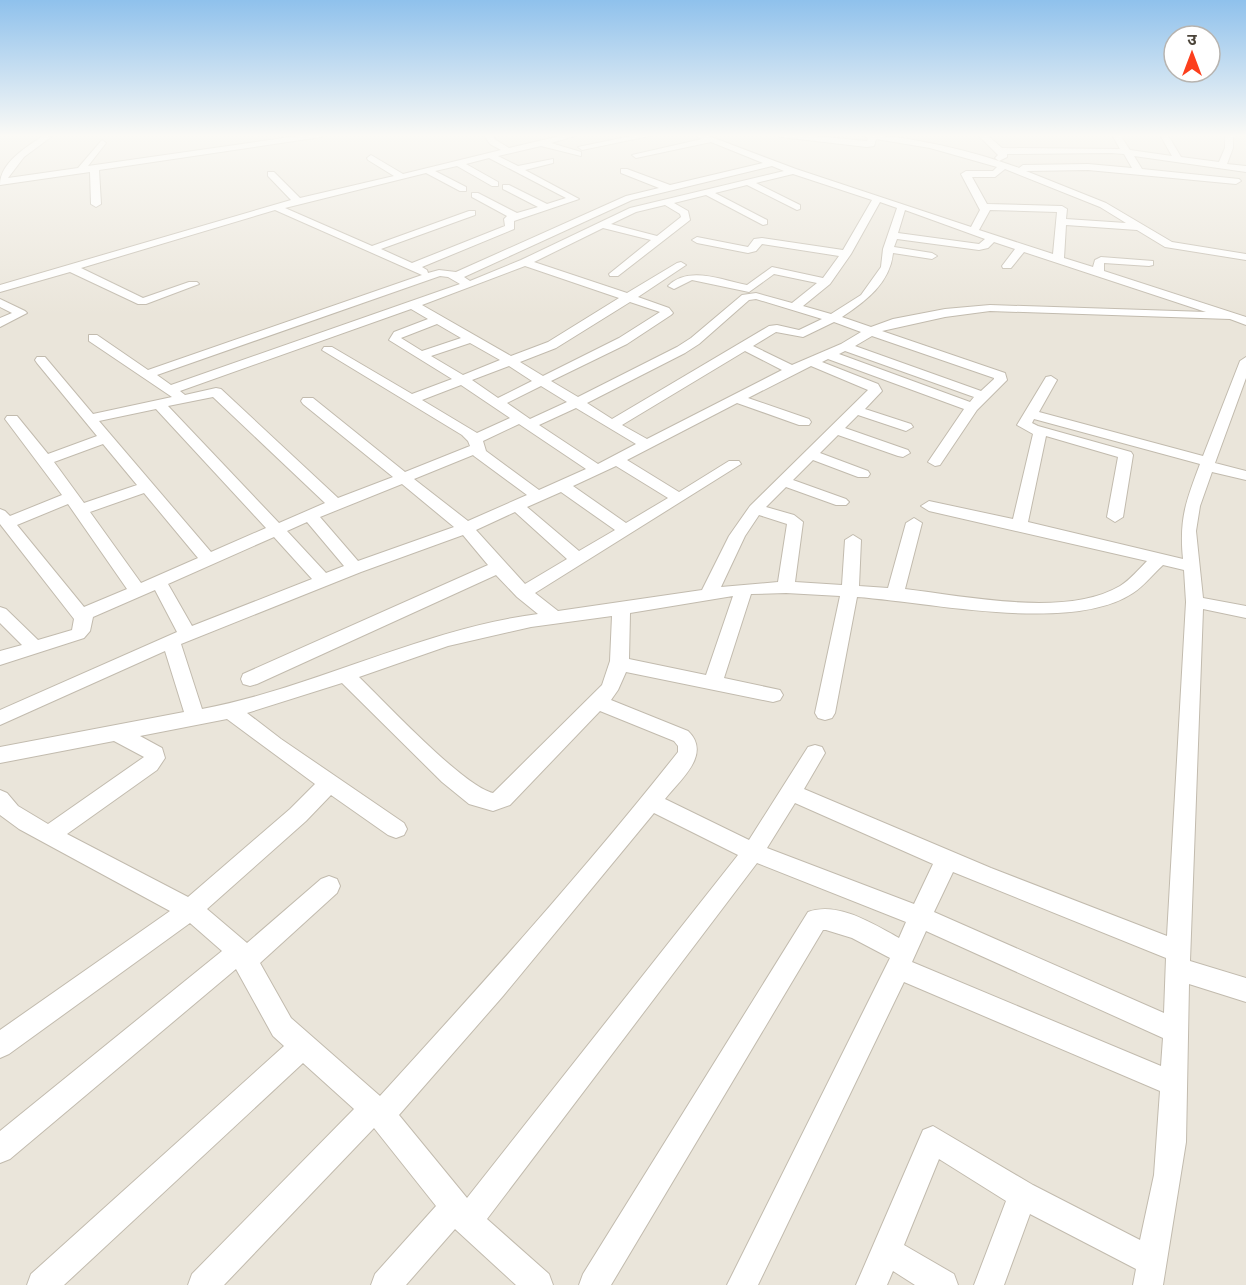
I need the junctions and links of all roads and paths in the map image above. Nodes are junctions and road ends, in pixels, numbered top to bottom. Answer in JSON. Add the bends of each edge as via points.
{"nodes":[{"id":1,"x":95,"y":195,"type":"edge"},
{"id":2,"x":291,"y":195,"type":"edge"},
{"id":3,"x":327,"y":195,"type":"edge"},
{"id":4,"x":475,"y":195,"type":"dead end"},
{"id":5,"x":522,"y":195,"type":"edge"},
{"id":6,"x":568,"y":195,"type":"edge"},
{"id":7,"x":643,"y":195,"type":"edge"},
{"id":8,"x":695,"y":195,"type":"edge"},
{"id":9,"x":713,"y":195,"type":"edge"},
{"id":10,"x":773,"y":195,"type":"edge"},
{"id":11,"x":868,"y":195,"type":"edge"},
{"id":12,"x":977,"y":195,"type":"edge"},
{"id":13,"x":1064,"y":195,"type":"edge"},
{"id":14,"x":1080,"y":195,"type":"edge"},
{"id":15,"x":878,"y":198,"type":"junction"},
{"id":16,"x":298,"y":202,"type":"junction"},
{"id":17,"x":666,"y":202,"type":"junction"},
{"id":18,"x":96,"y":204,"type":"dead end"},
{"id":19,"x":902,"y":206,"type":"junction"},
{"id":20,"x":276,"y":207,"type":"junction"},
{"id":21,"x":797,"y":207,"type":"dead end"},
{"id":22,"x":984,"y":207,"type":"junction"},
{"id":23,"x":547,"y":208,"type":"junction"},
{"id":24,"x":1062,"y":209,"type":"junction"},
{"id":25,"x":472,"y":213,"type":"dead end"},
{"id":26,"x":516,"y":217,"type":"junction"},
{"id":27,"x":763,"y":222,"type":"dead end"},
{"id":28,"x":1060,"y":222,"type":"junction"},
{"id":29,"x":602,"y":225,"type":"junction"},
{"id":30,"x":1141,"y":227,"type":"junction"},
{"id":31,"x":974,"y":232,"type":"junction"},
{"id":32,"x":893,"y":235,"type":"junction"},
{"id":33,"x":791,"y":236,"type":"dead end"},
{"id":34,"x":992,"y":238,"type":"junction"},
{"id":35,"x":658,"y":239,"type":"junction"},
{"id":36,"x":697,"y":240,"type":"dead end"},
{"id":37,"x":1021,"y":248,"type":"junction"},
{"id":38,"x":372,"y":249,"type":"junction"},
{"id":39,"x":848,"y":249,"type":"junction"},
{"id":40,"x":888,"y":249,"type":"junction"},
{"id":41,"x":932,"y":256,"type":"dead end"},
{"id":42,"x":1246,"y":257,"type":"edge"},
{"id":43,"x":1058,"y":260,"type":"junction"},
{"id":44,"x":525,"y":262,"type":"junction"},
{"id":45,"x":1149,"y":263,"type":"dead end"},
{"id":46,"x":681,"y":265,"type":"dead end"},
{"id":47,"x":1007,"y":266,"type":"dead end"},
{"id":48,"x":413,"y":267,"type":"junction"},
{"id":49,"x":71,"y":268,"type":"junction"},
{"id":50,"x":1098,"y":273,"type":"junction"},
{"id":51,"x":615,"y":274,"type":"dead end"},
{"id":52,"x":432,"y":276,"type":"junction"},
{"id":53,"x":457,"y":276,"type":"junction"},
{"id":54,"x":826,"y":282,"type":"junction"},
{"id":55,"x":193,"y":284,"type":"dead end"},
{"id":56,"x":469,"y":285,"type":"junction"},
{"id":57,"x":674,"y":286,"type":"dead end"},
{"id":58,"x":0,"y":289,"type":"edge"},
{"id":59,"x":630,"y":298,"type":"junction"},
{"id":60,"x":0,"y":302,"type":"edge"},
{"id":61,"x":411,"y":304,"type":"junction"},
{"id":62,"x":794,"y":307,"type":"junction"},
{"id":63,"x":1231,"y":316,"type":"junction"},
{"id":64,"x":833,"y":318,"type":"junction"},
{"id":65,"x":436,"y":320,"type":"junction"},
{"id":66,"x":1246,"y":321,"type":"edge"},
{"id":67,"x":0,"y":323,"type":"edge"},
{"id":68,"x":871,"y":331,"type":"junction"},
{"id":69,"x":93,"y":338,"type":"dead end"},
{"id":70,"x":469,"y":339,"type":"junction"},
{"id":71,"x":845,"y":346,"type":"junction"},
{"id":72,"x":746,"y":347,"type":"junction"},
{"id":73,"x":328,"y":350,"type":"dead end"},
{"id":74,"x":827,"y":354,"type":"junction"},
{"id":75,"x":422,"y":355,"type":"junction"},
{"id":76,"x":41,"y":360,"type":"dead end"},
{"id":77,"x":512,"y":362,"type":"junction"},
{"id":78,"x":811,"y":362,"type":"junction"},
{"id":79,"x":1246,"y":363,"type":"edge"},
{"id":80,"x":792,"y":370,"type":"junction"},
{"id":81,"x":145,"y":375,"type":"junction"},
{"id":82,"x":461,"y":379,"type":"junction"},
{"id":83,"x":1051,"y":380,"type":"dead end"},
{"id":84,"x":543,"y":381,"type":"junction"},
{"id":85,"x":176,"y":394,"type":"junction"},
{"id":86,"x":983,"y":396,"type":"junction"},
{"id":87,"x":411,"y":399,"type":"junction"},
{"id":88,"x":738,"y":399,"type":"junction"},
{"id":89,"x":308,"y":401,"type":"dead end"},
{"id":90,"x":158,"y":403,"type":"junction"},
{"id":91,"x":496,"y":403,"type":"junction"},
{"id":92,"x":577,"y":403,"type":"junction"},
{"id":93,"x":972,"y":408,"type":"junction"},
{"id":94,"x":858,"y":411,"type":"junction"},
{"id":95,"x":1031,"y":414,"type":"junction"},
{"id":96,"x":12,"y":419,"type":"dead end"},
{"id":97,"x":89,"y":419,"type":"junction"},
{"id":98,"x":525,"y":421,"type":"junction"},
{"id":99,"x":804,"y":422,"type":"dead end"},
{"id":100,"x":612,"y":425,"type":"junction"},
{"id":101,"x":906,"y":427,"type":"dead end"},
{"id":102,"x":835,"y":429,"type":"junction"},
{"id":103,"x":1039,"y":430,"type":"junction"},
{"id":104,"x":105,"y":438,"type":"junction"},
{"id":105,"x":476,"y":444,"type":"junction"},
{"id":106,"x":647,"y":445,"type":"junction"},
{"id":107,"x":903,"y":453,"type":"dead end"},
{"id":108,"x":810,"y":454,"type":"junction"},
{"id":109,"x":45,"y":460,"type":"junction"},
{"id":110,"x":616,"y":460,"type":"junction"},
{"id":111,"x":935,"y":462,"type":"dead end"},
{"id":112,"x":1208,"y":464,"type":"junction"},
{"id":113,"x":734,"y":465,"type":"dead end"},
{"id":114,"x":597,"y":470,"type":"junction"},
{"id":115,"x":863,"y":474,"type":"dead end"},
{"id":116,"x":1246,"y":476,"type":"edge"},
{"id":117,"x":402,"y":478,"type":"junction"},
{"id":118,"x":782,"y":482,"type":"junction"},
{"id":119,"x":561,"y":485,"type":"junction"},
{"id":120,"x":145,"y":487,"type":"junction"},
{"id":121,"x":537,"y":496,"type":"junction"},
{"id":122,"x":679,"y":498,"type":"junction"},
{"id":123,"x":841,"y":502,"type":"dead end"},
{"id":124,"x":76,"y":504,"type":"junction"},
{"id":125,"x":336,"y":505,"type":"junction"},
{"id":126,"x":516,"y":505,"type":"junction"},
{"id":127,"x":929,"y":506,"type":"dead end"},
{"id":128,"x":755,"y":509,"type":"junction"},
{"id":129,"x":310,"y":515,"type":"junction"},
{"id":130,"x":1115,"y":517,"type":"dead end"},
{"id":131,"x":3,"y":518,"type":"edge"},
{"id":132,"x":914,"y":523,"type":"dead end"},
{"id":133,"x":1019,"y":525,"type":"junction"},
{"id":134,"x":466,"y":528,"type":"junction"},
{"id":135,"x":275,"y":530,"type":"junction"},
{"id":136,"x":625,"y":530,"type":"junction"},
{"id":137,"x":853,"y":540,"type":"dead end"},
{"id":138,"x":578,"y":559,"type":"junction"},
{"id":139,"x":1159,"y":559,"type":"junction"},
{"id":140,"x":208,"y":560,"type":"junction"},
{"id":141,"x":1190,"y":566,"type":"junction"},
{"id":142,"x":498,"y":567,"type":"junction"},
{"id":143,"x":355,"y":568,"type":"junction"},
{"id":144,"x":323,"y":580,"type":"junction"},
{"id":145,"x":159,"y":582,"type":"junction"},
{"id":146,"x":786,"y":587,"type":"junction"},
{"id":147,"x":744,"y":589,"type":"junction"},
{"id":148,"x":138,"y":591,"type":"junction"},
{"id":149,"x":850,"y":591,"type":"junction"},
{"id":150,"x":523,"y":593,"type":"junction"},
{"id":151,"x":709,"y":594,"type":"junction"},
{"id":152,"x":895,"y":594,"type":"junction"},
{"id":153,"x":1195,"y":602,"type":"junction"},
{"id":154,"x":621,"y":609,"type":"junction"},
{"id":155,"x":1246,"y":612,"type":"edge"},
{"id":156,"x":0,"y":613,"type":"edge"},
{"id":157,"x":554,"y":617,"type":"junction"},
{"id":158,"x":83,"y":618,"type":"junction"},
{"id":159,"x":180,"y":638,"type":"junction"},
{"id":160,"x":36,"y":648,"type":"junction"},
{"id":161,"x":0,"y":658,"type":"edge"},
{"id":162,"x":620,"y":664,"type":"junction"},
{"id":163,"x":345,"y":675,"type":"junction"},
{"id":164,"x":250,"y":679,"type":"dead end"},
{"id":165,"x":713,"y":683,"type":"junction"},
{"id":166,"x":773,"y":695,"type":"dead end"},
{"id":167,"x":598,"y":702,"type":"junction"},
{"id":168,"x":230,"y":711,"type":"junction"},
{"id":169,"x":825,"y":713,"type":"dead end"},
{"id":170,"x":195,"y":717,"type":"junction"},
{"id":171,"x":0,"y":718,"type":"edge"},
{"id":172,"x":115,"y":732,"type":"junction"},
{"id":173,"x":815,"y":753,"type":"dead end"},
{"id":174,"x":0,"y":755,"type":"edge"},
{"id":175,"x":329,"y":783,"type":"junction"},
{"id":176,"x":792,"y":793,"type":"junction"},
{"id":177,"x":651,"y":801,"type":"junction"},
{"id":178,"x":3,"y":809,"type":"edge"},
{"id":179,"x":396,"y":829,"type":"dead end"},
{"id":180,"x":50,"y":834,"type":"junction"},
{"id":181,"x":753,"y":852,"type":"junction"},
{"id":182,"x":945,"y":861,"type":"junction"},
{"id":183,"x":329,"y":886,"type":"dead end"},
{"id":184,"x":190,"y":909,"type":"junction"},
{"id":185,"x":920,"y":917,"type":"junction"},
{"id":186,"x":242,"y":957,"type":"junction"},
{"id":187,"x":900,"y":960,"type":"junction"},
{"id":188,"x":1178,"y":960,"type":"junction"},
{"id":189,"x":1246,"y":990,"type":"edge"},
{"id":190,"x":1176,"y":1031,"type":"junction"},
{"id":191,"x":0,"y":1045,"type":"edge"},
{"id":192,"x":302,"y":1047,"type":"junction"},
{"id":193,"x":1174,"y":1084,"type":"junction"},
{"id":194,"x":378,"y":1112,"type":"junction"},
{"id":195,"x":0,"y":1149,"type":"edge"},
{"id":196,"x":1023,"y":1195,"type":"junction"},
{"id":197,"x":461,"y":1213,"type":"junction"},
{"id":198,"x":887,"y":1251,"type":"junction"},
{"id":199,"x":1149,"y":1273,"type":"edge"},
{"id":200,"x":42,"y":1285,"type":"edge"},
{"id":201,"x":203,"y":1285,"type":"edge"},
{"id":202,"x":386,"y":1285,"type":"edge"},
{"id":203,"x":538,"y":1285,"type":"edge"},
{"id":204,"x":594,"y":1285,"type":"edge"},
{"id":205,"x":742,"y":1285,"type":"edge"},
{"id":206,"x":871,"y":1285,"type":"edge"},
{"id":207,"x":943,"y":1285,"type":"edge"},
{"id":208,"x":989,"y":1285,"type":"edge"}],
"edges":[{"from":1,"to":18,"type":"street"},
{"from":2,"to":16,"type":"street"},
{"from":3,"to":16,"type":"street"},
{"from":4,"to":26,"type":"street"},
{"from":5,"to":23,"type":"street"},
{"from":6,"to":23,"type":"street","via":[[574,198]]},
{"from":7,"to":53,"type":"street","via":[[621,201]]},
{"from":8,"to":17,"type":"street"},
{"from":9,"to":27,"type":"street"},
{"from":10,"to":21,"type":"street"},
{"from":11,"to":15,"type":"street"},
{"from":12,"to":22,"type":"street"},
{"from":13,"to":24,"type":"street"},
{"from":14,"to":30,"type":"street"},
{"from":15,"to":19,"type":"street"},
{"from":15,"to":39,"type":"street"},
{"from":16,"to":20,"type":"street"},
{"from":17,"to":29,"type":"street","via":[[633,210]]},
{"from":17,"to":35,"type":"street","via":[[685,213],[686,218]]},
{"from":19,"to":31,"type":"street"},
{"from":19,"to":32,"type":"street"},
{"from":20,"to":38,"type":"street"},
{"from":20,"to":49,"type":"street"},
{"from":22,"to":24,"type":"street"},
{"from":22,"to":31,"type":"street"},
{"from":23,"to":26,"type":"street"},
{"from":24,"to":28,"type":"street"},
{"from":25,"to":38,"type":"street"},
{"from":26,"to":48,"type":"street","via":[[509,219],[510,227]]},
{"from":28,"to":30,"type":"street"},
{"from":28,"to":43,"type":"street"},
{"from":29,"to":35,"type":"street"},
{"from":29,"to":44,"type":"street"},
{"from":30,"to":42,"type":"street","via":[[1169,245]]},
{"from":31,"to":34,"type":"street"},
{"from":32,"to":34,"type":"street","via":[[979,247]]},
{"from":32,"to":40,"type":"street"},
{"from":33,"to":39,"type":"street"},
{"from":34,"to":37,"type":"street"},
{"from":35,"to":51,"type":"street"},
{"from":36,"to":39,"type":"street","via":[[748,250],[758,241]]},
{"from":37,"to":43,"type":"street"},
{"from":37,"to":47,"type":"street"},
{"from":38,"to":48,"type":"street"},
{"from":39,"to":54,"type":"street"},
{"from":40,"to":41,"type":"street"},
{"from":40,"to":64,"type":"street","via":[[882,274],[865,297]]},
{"from":43,"to":50,"type":"street"},
{"from":44,"to":56,"type":"street"},
{"from":44,"to":59,"type":"street"},
{"from":45,"to":50,"type":"street","via":[[1101,261]]},
{"from":46,"to":59,"type":"street"},
{"from":48,"to":52,"type":"street"},
{"from":49,"to":55,"type":"street","via":[[142,302]]},
{"from":49,"to":58,"type":"street"},
{"from":50,"to":63,"type":"street"},
{"from":52,"to":53,"type":"street"},
{"from":52,"to":81,"type":"street"},
{"from":53,"to":56,"type":"street"},
{"from":54,"to":57,"type":"street","via":[[776,270],[749,289],[689,277]]},
{"from":54,"to":62,"type":"street"},
{"from":56,"to":61,"type":"street"},
{"from":59,"to":77,"type":"street","via":[[552,345]]},
{"from":59,"to":84,"type":"street","via":[[667,313],[623,341]]},
{"from":60,"to":67,"type":"street","via":[[21,313]]},
{"from":61,"to":65,"type":"street"},
{"from":61,"to":85,"type":"street"},
{"from":62,"to":64,"type":"street"},
{"from":62,"to":92,"type":"street","via":[[748,296],[681,350]]},
{"from":63,"to":66,"type":"street"},
{"from":63,"to":68,"type":"street","via":[[990,308],[917,317]]},
{"from":64,"to":68,"type":"street"},
{"from":64,"to":72,"type":"street","via":[[800,334],[773,329]]},
{"from":65,"to":70,"type":"street"},
{"from":65,"to":75,"type":"street","via":[[394,337]]},
{"from":68,"to":71,"type":"street"},
{"from":68,"to":86,"type":"street","via":[[1000,376],[1001,380]]},
{"from":69,"to":81,"type":"street"},
{"from":70,"to":75,"type":"street"},
{"from":70,"to":77,"type":"street"},
{"from":71,"to":74,"type":"street"},
{"from":71,"to":86,"type":"street"},
{"from":72,"to":80,"type":"street"},
{"from":72,"to":100,"type":"street"},
{"from":73,"to":87,"type":"street"},
{"from":74,"to":78,"type":"street"},
{"from":74,"to":93,"type":"street"},
{"from":75,"to":82,"type":"street"},
{"from":76,"to":97,"type":"street"},
{"from":77,"to":82,"type":"street"},
{"from":77,"to":84,"type":"street"},
{"from":78,"to":80,"type":"street"},
{"from":78,"to":94,"type":"street","via":[[875,388]]},
{"from":79,"to":112,"type":"street"},
{"from":80,"to":88,"type":"street"},
{"from":81,"to":85,"type":"street"},
{"from":82,"to":87,"type":"street"},
{"from":82,"to":91,"type":"street"},
{"from":83,"to":95,"type":"street"},
{"from":84,"to":91,"type":"street"},
{"from":84,"to":92,"type":"street"},
{"from":85,"to":90,"type":"street"},
{"from":85,"to":125,"type":"street","via":[[219,393]]},
{"from":86,"to":93,"type":"street"},
{"from":87,"to":105,"type":"street","via":[[466,432]]},
{"from":88,"to":99,"type":"street"},
{"from":88,"to":106,"type":"street"},
{"from":89,"to":117,"type":"street"},
{"from":90,"to":97,"type":"street"},
{"from":90,"to":135,"type":"street"},
{"from":91,"to":98,"type":"street"},
{"from":92,"to":98,"type":"street"},
{"from":92,"to":100,"type":"street"},
{"from":93,"to":111,"type":"street"},
{"from":94,"to":101,"type":"street"},
{"from":94,"to":102,"type":"street"},
{"from":95,"to":103,"type":"street","via":[[1024,426]]},
{"from":95,"to":112,"type":"street"},
{"from":96,"to":109,"type":"street"},
{"from":97,"to":104,"type":"street"},
{"from":98,"to":105,"type":"street"},
{"from":98,"to":114,"type":"street"},
{"from":100,"to":106,"type":"street"},
{"from":102,"to":107,"type":"street"},
{"from":102,"to":108,"type":"street"},
{"from":103,"to":130,"type":"street","via":[[1126,455]]},
{"from":103,"to":133,"type":"street"},
{"from":104,"to":109,"type":"street"},
{"from":104,"to":120,"type":"street"},
{"from":105,"to":117,"type":"street"},
{"from":105,"to":121,"type":"street"},
{"from":106,"to":110,"type":"street"},
{"from":108,"to":115,"type":"street"},
{"from":108,"to":118,"type":"street"},
{"from":109,"to":124,"type":"street"},
{"from":110,"to":114,"type":"street"},
{"from":110,"to":122,"type":"street"},
{"from":112,"to":116,"type":"street"},
{"from":112,"to":141,"type":"street","via":[[1192,506],[1188,531]]},
{"from":113,"to":122,"type":"street"},
{"from":114,"to":119,"type":"street"},
{"from":117,"to":125,"type":"street"},
{"from":117,"to":134,"type":"street"},
{"from":118,"to":123,"type":"street"},
{"from":118,"to":128,"type":"street"},
{"from":119,"to":121,"type":"street"},
{"from":119,"to":136,"type":"street"},
{"from":120,"to":124,"type":"street"},
{"from":120,"to":140,"type":"street"},
{"from":121,"to":126,"type":"street"},
{"from":122,"to":136,"type":"street"},
{"from":124,"to":131,"type":"street"},
{"from":124,"to":148,"type":"street"},
{"from":125,"to":129,"type":"street"},
{"from":126,"to":134,"type":"street"},
{"from":126,"to":138,"type":"street"},
{"from":127,"to":133,"type":"street"},
{"from":128,"to":146,"type":"street","via":[[795,522]]},
{"from":128,"to":151,"type":"street"},
{"from":129,"to":135,"type":"street"},
{"from":129,"to":143,"type":"street"},
{"from":131,"to":158,"type":"street"},
{"from":132,"to":152,"type":"street"},
{"from":133,"to":139,"type":"street"},
{"from":134,"to":142,"type":"street"},
{"from":134,"to":143,"type":"street"},
{"from":135,"to":140,"type":"street"},
{"from":135,"to":144,"type":"street"},
{"from":136,"to":138,"type":"street"},
{"from":137,"to":149,"type":"street"},
{"from":138,"to":150,"type":"street"},
{"from":139,"to":141,"type":"street"},
{"from":139,"to":152,"type":"street","via":[[1128,589],[1089,604],[1031,609]]},
{"from":140,"to":145,"type":"street"},
{"from":141,"to":153,"type":"street"},
{"from":142,"to":150,"type":"street"},
{"from":142,"to":164,"type":"street"},
{"from":143,"to":144,"type":"street"},
{"from":144,"to":159,"type":"street"},
{"from":145,"to":148,"type":"street"},
{"from":145,"to":159,"type":"street"},
{"from":146,"to":147,"type":"street"},
{"from":146,"to":149,"type":"street"},
{"from":147,"to":151,"type":"street"},
{"from":147,"to":165,"type":"street"},
{"from":148,"to":158,"type":"street"},
{"from":149,"to":152,"type":"street"},
{"from":149,"to":169,"type":"street"},
{"from":150,"to":157,"type":"street"},
{"from":151,"to":154,"type":"street"},
{"from":153,"to":155,"type":"street"},
{"from":153,"to":188,"type":"street"},
{"from":154,"to":157,"type":"street"},
{"from":154,"to":162,"type":"street"},
{"from":156,"to":160,"type":"street"},
{"from":157,"to":163,"type":"street","via":[[445,640]]},
{"from":158,"to":160,"type":"street","via":[[78,634]]},
{"from":159,"to":170,"type":"street"},
{"from":159,"to":171,"type":"street"},
{"from":160,"to":161,"type":"street"},
{"from":162,"to":165,"type":"street"},
{"from":162,"to":167,"type":"street","via":[[617,677]]},
{"from":163,"to":167,"type":"street","via":[[449,776],[483,801],[502,799]]},
{"from":163,"to":168,"type":"street"},
{"from":165,"to":166,"type":"street"},
{"from":167,"to":177,"type":"street","via":[[681,736],[688,743],[688,754]]},
{"from":168,"to":170,"type":"street"},
{"from":168,"to":175,"type":"street"},
{"from":170,"to":172,"type":"street"},
{"from":172,"to":174,"type":"street"},
{"from":172,"to":180,"type":"street","via":[[151,751],[155,758]]},
{"from":173,"to":176,"type":"street"},
{"from":175,"to":179,"type":"street"},
{"from":175,"to":184,"type":"street"},
{"from":176,"to":181,"type":"street"},
{"from":176,"to":182,"type":"street"},
{"from":177,"to":181,"type":"street"},
{"from":177,"to":194,"type":"street","via":[[494,988]]},
{"from":178,"to":180,"type":"street"},
{"from":180,"to":184,"type":"street"},
{"from":181,"to":185,"type":"street"},
{"from":181,"to":197,"type":"street"},
{"from":182,"to":185,"type":"street"},
{"from":182,"to":188,"type":"street"},
{"from":183,"to":186,"type":"street"},
{"from":184,"to":186,"type":"street"},
{"from":184,"to":191,"type":"street"},
{"from":185,"to":187,"type":"street"},
{"from":185,"to":190,"type":"street"},
{"from":186,"to":192,"type":"street","via":[[282,1028]]},
{"from":186,"to":195,"type":"street"},
{"from":187,"to":193,"type":"street"},
{"from":187,"to":204,"type":"street","via":[[841,922],[816,920]]},
{"from":187,"to":205,"type":"street","via":[[857,1057]]},
{"from":188,"to":189,"type":"street"},
{"from":188,"to":190,"type":"street"},
{"from":190,"to":193,"type":"street"},
{"from":192,"to":194,"type":"street"},
{"from":192,"to":200,"type":"street"},
{"from":193,"to":199,"type":"street","via":[[1168,1175]]},
{"from":194,"to":197,"type":"street"},
{"from":194,"to":201,"type":"street"},
{"from":196,"to":198,"type":"street","via":[[933,1140]]},
{"from":196,"to":199,"type":"street"},
{"from":196,"to":208,"type":"street"},
{"from":197,"to":202,"type":"street"},
{"from":197,"to":203,"type":"street"},
{"from":198,"to":206,"type":"street"},
{"from":198,"to":207,"type":"street"}]}
